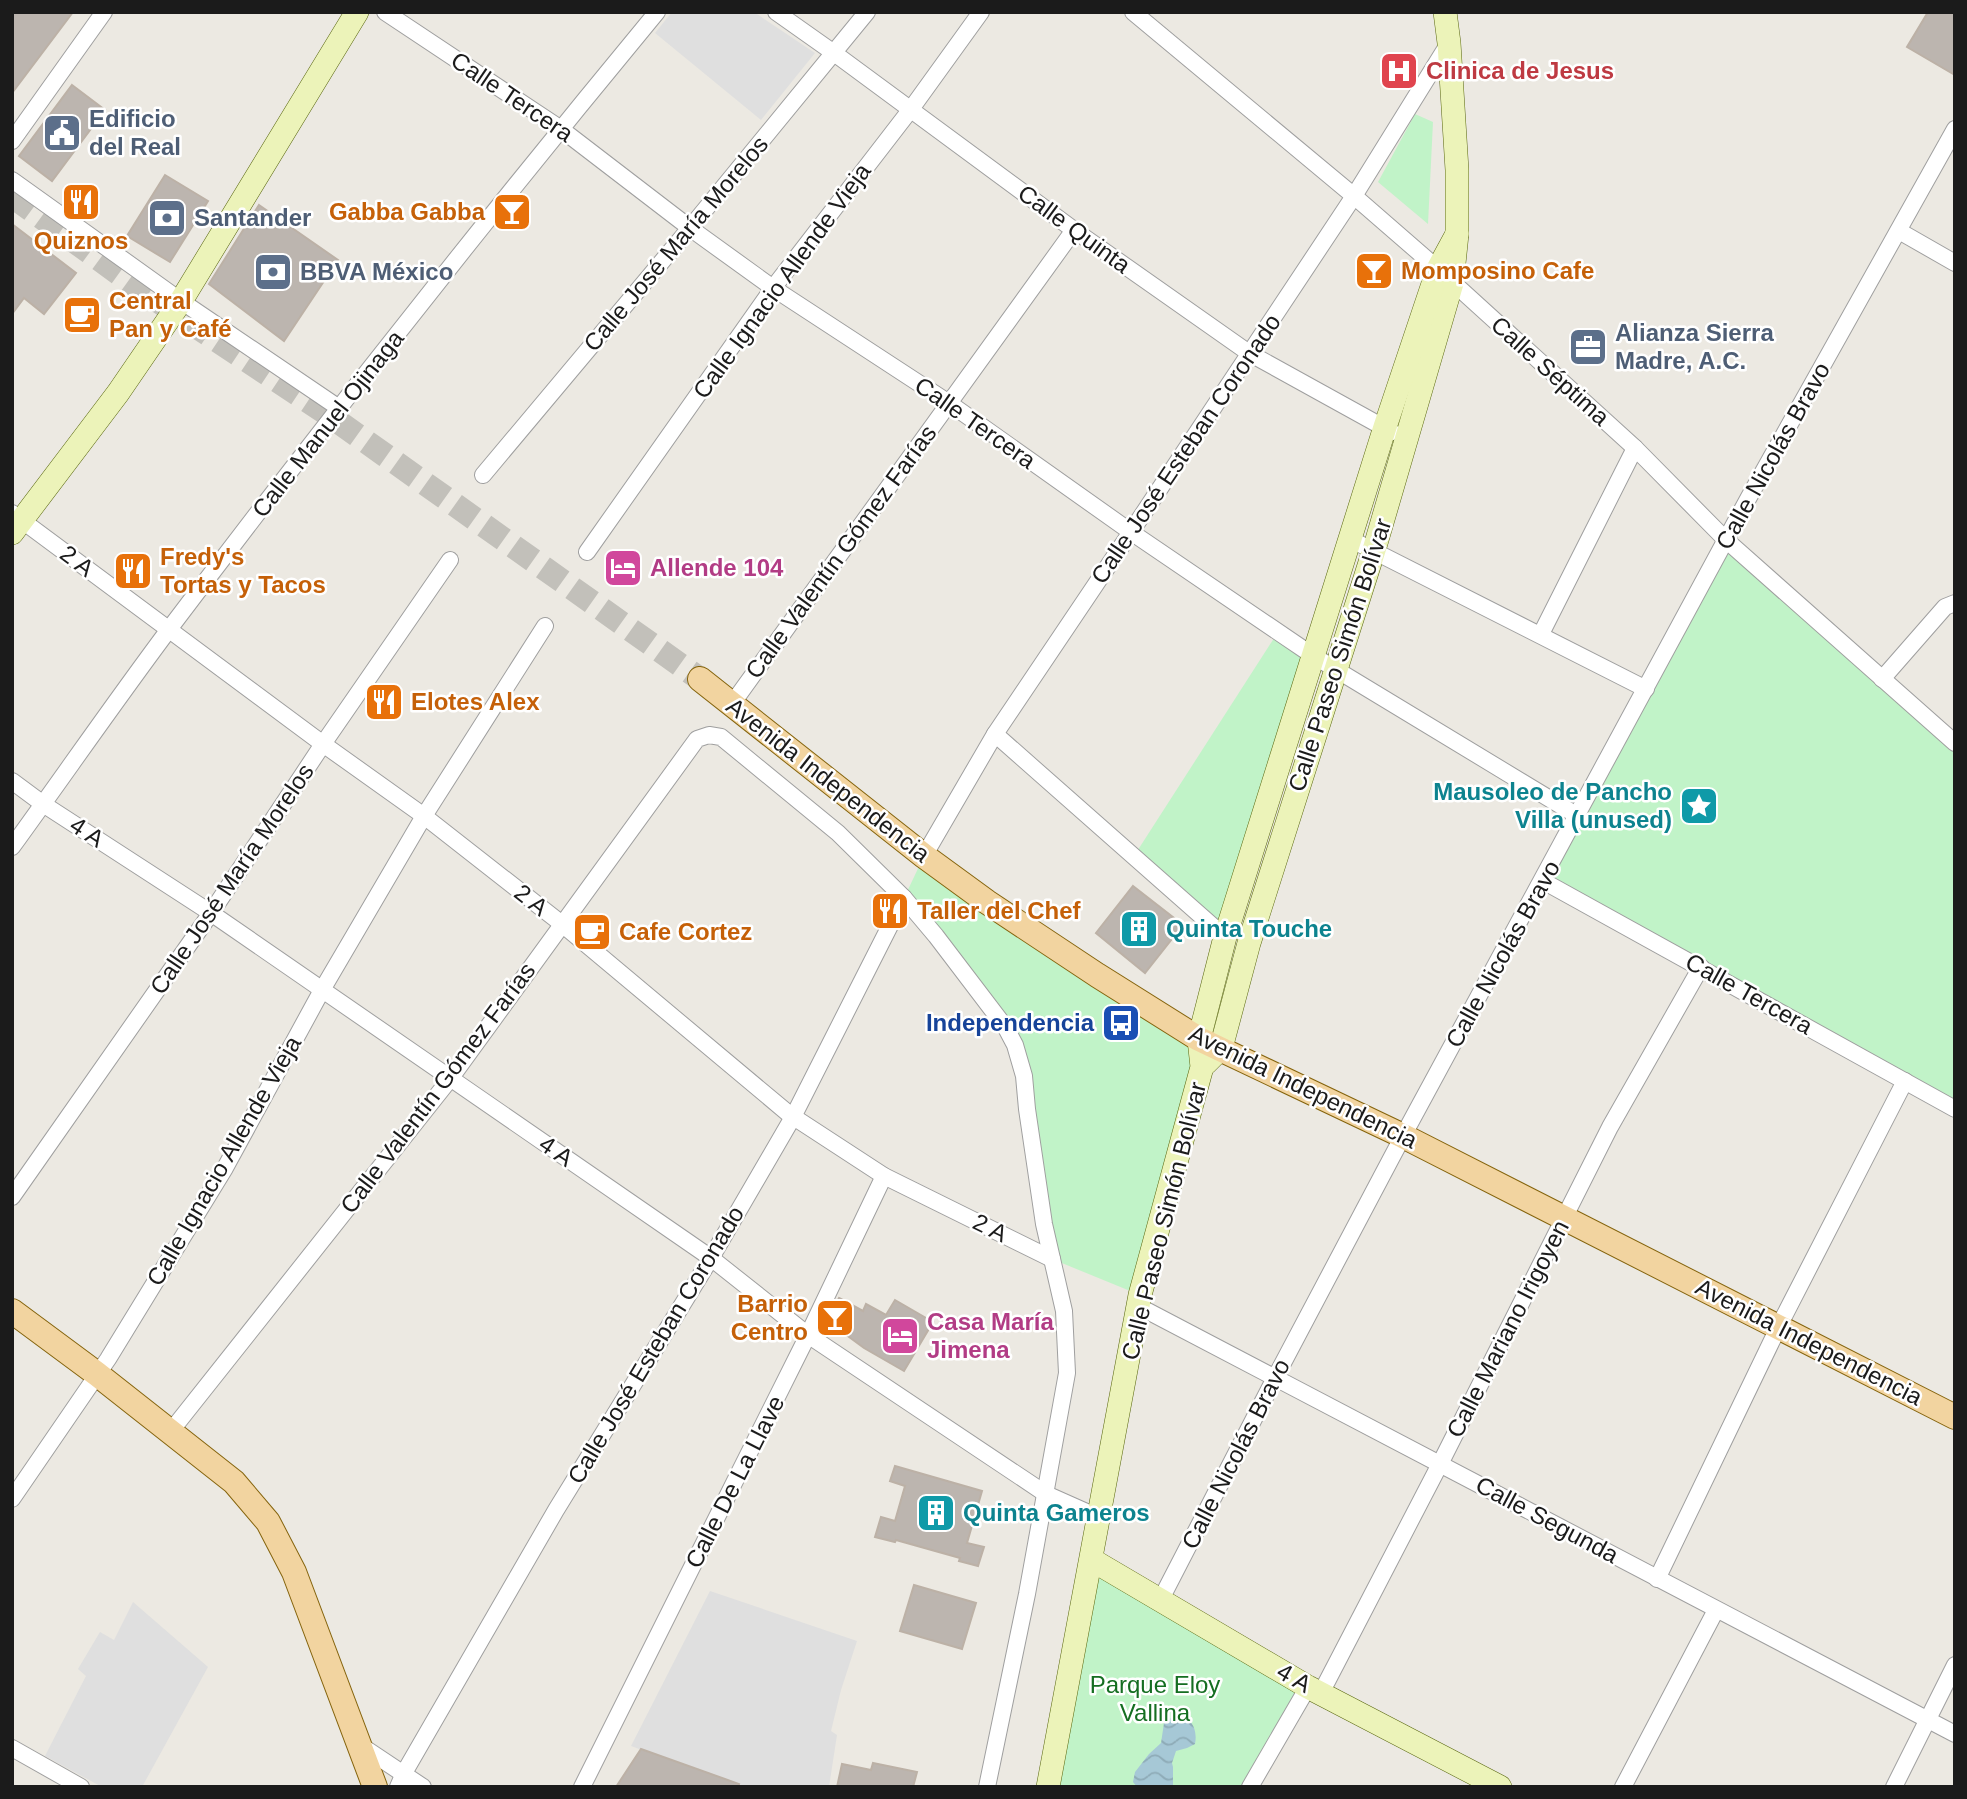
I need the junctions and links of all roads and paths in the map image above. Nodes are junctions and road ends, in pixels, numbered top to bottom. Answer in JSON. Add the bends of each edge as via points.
{"nodes":[{"id":1,"x":104,"y":12,"type":"edge"},
{"id":2,"x":357,"y":12,"type":"edge"},
{"id":3,"x":385,"y":12,"type":"edge"},
{"id":4,"x":657,"y":12,"type":"edge"},
{"id":5,"x":776,"y":12,"type":"edge"},
{"id":6,"x":867,"y":12,"type":"edge"},
{"id":7,"x":981,"y":12,"type":"edge"},
{"id":8,"x":1133,"y":12,"type":"edge"},
{"id":9,"x":1445,"y":12,"type":"edge"},
{"id":10,"x":1449,"y":43,"type":"junction"},
{"id":11,"x":834,"y":53,"type":"junction"},
{"id":12,"x":911,"y":109,"type":"junction"},
{"id":13,"x":561,"y":129,"type":"junction"},
{"id":14,"x":1955,"y":130,"type":"edge"},
{"id":15,"x":12,"y":141,"type":"edge"},
{"id":16,"x":12,"y":180,"type":"edge"},
{"id":17,"x":1354,"y":196,"type":"junction"},
{"id":18,"x":690,"y":229,"type":"junction"},
{"id":19,"x":1074,"y":230,"type":"junction"},
{"id":20,"x":1899,"y":231,"type":"junction"},
{"id":21,"x":1955,"y":263,"type":"edge"},
{"id":22,"x":1445,"y":276,"type":"junction"},
{"id":23,"x":773,"y":288,"type":"junction"},
{"id":24,"x":181,"y":301,"type":"junction"},
{"id":25,"x":1249,"y":353,"type":"junction"},
{"id":26,"x":949,"y":403,"type":"junction"},
{"id":27,"x":339,"y":408,"type":"junction"},
{"id":28,"x":1385,"y":427,"type":"junction"},
{"id":29,"x":1406,"y":440,"type":"junction"},
{"id":30,"x":1635,"y":448,"type":"junction"},
{"id":31,"x":483,"y":475,"type":"dead end"},
{"id":32,"x":15,"y":522,"type":"edge"},
{"id":33,"x":1131,"y":532,"type":"junction"},
{"id":34,"x":1350,"y":539,"type":"junction"},
{"id":35,"x":1726,"y":540,"type":"junction"},
{"id":36,"x":1374,"y":550,"type":"junction"},
{"id":37,"x":587,"y":552,"type":"dead end"},
{"id":38,"x":450,"y":560,"type":"dead end"},
{"id":39,"x":1955,"y":603,"type":"edge"},
{"id":40,"x":545,"y":626,"type":"dead end"},
{"id":41,"x":169,"y":630,"type":"junction"},
{"id":42,"x":1541,"y":634,"type":"junction"},
{"id":43,"x":1312,"y":655,"type":"junction"},
{"id":44,"x":1335,"y":669,"type":"junction"},
{"id":45,"x":700,"y":678,"type":"tunnel mouth"},
{"id":46,"x":1882,"y":679,"type":"junction"},
{"id":47,"x":1646,"y":689,"type":"junction"},
{"id":48,"x":732,"y":704,"type":"junction"},
{"id":49,"x":995,"y":734,"type":"junction"},
{"id":50,"x":1955,"y":743,"type":"edge"},
{"id":51,"x":323,"y":744,"type":"junction"},
{"id":52,"x":12,"y":781,"type":"edge"},
{"id":53,"x":43,"y":804,"type":"junction"},
{"id":54,"x":425,"y":816,"type":"junction"},
{"id":55,"x":1578,"y":816,"type":"junction"},
{"id":56,"x":12,"y":847,"type":"edge"},
{"id":57,"x":924,"y":856,"type":"junction"},
{"id":58,"x":1543,"y":881,"type":"junction"},
{"id":59,"x":904,"y":898,"type":"junction"},
{"id":60,"x":211,"y":913,"type":"junction"},
{"id":61,"x":562,"y":924,"type":"junction"},
{"id":62,"x":1225,"y":937,"type":"junction"},
{"id":63,"x":1701,"y":967,"type":"junction"},
{"id":64,"x":322,"y":989,"type":"junction"},
{"id":65,"x":1210,"y":1044,"type":"junction"},
{"id":66,"x":450,"y":1079,"type":"junction"},
{"id":67,"x":1905,"y":1081,"type":"junction"},
{"id":68,"x":1955,"y":1109,"type":"edge"},
{"id":69,"x":793,"y":1117,"type":"junction"},
{"id":70,"x":1404,"y":1136,"type":"junction"},
{"id":71,"x":884,"y":1175,"type":"junction"},
{"id":72,"x":12,"y":1197,"type":"edge"},
{"id":73,"x":1564,"y":1217,"type":"junction"},
{"id":74,"x":711,"y":1258,"type":"junction"},
{"id":75,"x":1052,"y":1259,"type":"junction"},
{"id":76,"x":1138,"y":1306,"type":"junction"},
{"id":77,"x":12,"y":1311,"type":"edge"},
{"id":78,"x":1779,"y":1326,"type":"junction"},
{"id":79,"x":808,"y":1335,"type":"junction"},
{"id":80,"x":97,"y":1374,"type":"junction"},
{"id":81,"x":1275,"y":1378,"type":"junction"},
{"id":82,"x":1955,"y":1417,"type":"edge"},
{"id":83,"x":171,"y":1431,"type":"junction"},
{"id":84,"x":1440,"y":1464,"type":"junction"},
{"id":85,"x":1046,"y":1494,"type":"junction"},
{"id":86,"x":12,"y":1499,"type":"edge"},
{"id":87,"x":1100,"y":1518,"type":"junction"},
{"id":88,"x":1092,"y":1560,"type":"junction"},
{"id":89,"x":1657,"y":1579,"type":"junction"},
{"id":90,"x":1161,"y":1599,"type":"junction"},
{"id":91,"x":1716,"y":1610,"type":"junction"},
{"id":92,"x":1955,"y":1665,"type":"edge"},
{"id":93,"x":1315,"y":1690,"type":"junction"},
{"id":94,"x":1928,"y":1720,"type":"junction"},
{"id":95,"x":1955,"y":1734,"type":"edge"},
{"id":96,"x":358,"y":1744,"type":"junction"},
{"id":97,"x":12,"y":1748,"type":"edge"},
{"id":98,"x":401,"y":1780,"type":"edge"},
{"id":99,"x":81,"y":1787,"type":"edge"},
{"id":100,"x":375,"y":1787,"type":"edge"},
{"id":101,"x":422,"y":1787,"type":"edge"},
{"id":102,"x":582,"y":1787,"type":"edge"},
{"id":103,"x":987,"y":1787,"type":"edge"},
{"id":104,"x":1048,"y":1787,"type":"edge"},
{"id":105,"x":1250,"y":1787,"type":"edge"},
{"id":106,"x":1500,"y":1787,"type":"edge"},
{"id":107,"x":1623,"y":1787,"type":"edge"},
{"id":108,"x":1894,"y":1787,"type":"edge"}],
"edges":[{"from":1,"to":15,"type":"street"},
{"from":2,"to":24,"type":"main road"},
{"from":3,"to":13,"type":"street","name":"Calle Tercera"},
{"from":4,"to":13,"type":"street","name":"Calle Manuel Ojinaga"},
{"from":5,"to":11,"type":"street","name":"Calle Quinta"},
{"from":6,"to":11,"type":"street","name":"Calle José María Morelos"},
{"from":7,"to":12,"type":"street","name":"Calle Ignacio Allende Vieja"},
{"from":8,"to":17,"type":"street","name":"Calle Séptima"},
{"from":9,"to":10,"type":"main road","name":"Calle Paseo Simón Bolívar"},
{"from":10,"to":17,"type":"street","name":"Calle José Esteban Coronado"},
{"from":10,"to":22,"type":"main road","name":"Calle Paseo Simón Bolívar","via":[[1457,233]]},
{"from":11,"to":12,"type":"street","name":"Calle Quinta"},
{"from":11,"to":18,"type":"street","name":"Calle José María Morelos"},
{"from":12,"to":19,"type":"street","name":"Calle Quinta"},
{"from":12,"to":23,"type":"street","name":"Calle Ignacio Allende Vieja"},
{"from":13,"to":18,"type":"street","name":"Calle Tercera"},
{"from":13,"to":27,"type":"street","name":"Calle Manuel Ojinaga"},
{"from":14,"to":20,"type":"street","name":"Calle Nicolás Bravo"},
{"from":16,"to":24,"type":"street"},
{"from":17,"to":22,"type":"street","name":"Calle Séptima"},
{"from":17,"to":25,"type":"street","name":"Calle José Esteban Coronado"},
{"from":18,"to":23,"type":"street","name":"Calle Tercera"},
{"from":18,"to":31,"type":"street","name":"Calle José María Morelos"},
{"from":19,"to":25,"type":"street","name":"Calle Quinta"},
{"from":19,"to":26,"type":"street","name":"Calle Valentín Gómez Farías"},
{"from":20,"to":21,"type":"street"},
{"from":20,"to":35,"type":"street","name":"Calle Nicolás Bravo"},
{"from":22,"to":28,"type":"main road","name":"Calle Paseo Simón Bolívar"},
{"from":22,"to":29,"type":"main road","name":"Calle Paseo Simón Bolívar"},
{"from":22,"to":30,"type":"street","name":"Calle Séptima"},
{"from":23,"to":26,"type":"street","name":"Calle Tercera"},
{"from":23,"to":37,"type":"street","name":"Calle Ignacio Allende Vieja"},
{"from":24,"to":27,"type":"street"},
{"from":24,"to":32,"type":"main road","via":[[118,393]]},
{"from":25,"to":28,"type":"street","name":"Calle Quinta"},
{"from":25,"to":33,"type":"street","name":"Calle José Esteban Coronado"},
{"from":26,"to":33,"type":"street","name":"Calle Tercera"},
{"from":26,"to":48,"type":"street","name":"Calle Valentín Gómez Farías"},
{"from":27,"to":41,"type":"street","name":"Calle Manuel Ojinaga"},
{"from":28,"to":29,"type":"street","name":"Calle Quinta"},
{"from":28,"to":34,"type":"main road","name":"Calle Paseo Simón Bolívar"},
{"from":29,"to":36,"type":"main road","name":"Calle Paseo Simón Bolívar"},
{"from":30,"to":35,"type":"street","name":"Calle Séptima"},
{"from":30,"to":42,"type":"street"},
{"from":32,"to":41,"type":"street","name":"2 A"},
{"from":33,"to":43,"type":"street","name":"Calle Tercera"},
{"from":33,"to":49,"type":"street","name":"Calle José Esteban Coronado"},
{"from":34,"to":36,"type":"street"},
{"from":34,"to":43,"type":"main road","name":"Calle Paseo Simón Bolívar"},
{"from":35,"to":46,"type":"street","name":"Calle Séptima"},
{"from":35,"to":47,"type":"street","name":"Calle Nicolás Bravo"},
{"from":36,"to":42,"type":"street"},
{"from":36,"to":44,"type":"main road","name":"Calle Paseo Simón Bolívar"},
{"from":38,"to":51,"type":"street","name":"Calle José María Morelos"},
{"from":39,"to":46,"type":"street","via":[[1945,607]]},
{"from":40,"to":54,"type":"street","name":"Calle Ignacio Allende Vieja"},
{"from":41,"to":51,"type":"street","name":"2 A"},
{"from":41,"to":53,"type":"street","name":"Calle Manuel Ojinaga"},
{"from":42,"to":47,"type":"street"},
{"from":43,"to":44,"type":"street","name":"Calle Tercera"},
{"from":43,"to":62,"type":"main road","name":"Calle Paseo Simón Bolívar"},
{"from":44,"to":55,"type":"street","name":"Calle Tercera"},
{"from":44,"to":65,"type":"main road","name":"Calle Paseo Simón Bolívar","via":[[1249,943]]},
{"from":45,"to":48,"type":"main road","name":"Avenida Independencia"},
{"from":46,"to":50,"type":"street","name":"Calle Séptima"},
{"from":47,"to":55,"type":"street","name":"Calle Nicolás Bravo"},
{"from":48,"to":57,"type":"main road","name":"Avenida Independencia"},
{"from":49,"to":57,"type":"street","name":"Calle José Esteban Coronado"},
{"from":49,"to":62,"type":"street"},
{"from":51,"to":54,"type":"street","name":"2 A"},
{"from":51,"to":60,"type":"street","name":"Calle José María Morelos"},
{"from":52,"to":53,"type":"street","name":"4 A"},
{"from":53,"to":56,"type":"street","name":"Calle Manuel Ojinaga"},
{"from":53,"to":60,"type":"street","name":"4 A"},
{"from":54,"to":61,"type":"street","name":"2 A"},
{"from":54,"to":64,"type":"street","name":"Calle Ignacio Allende Vieja"},
{"from":55,"to":58,"type":"street","name":"Calle Nicolás Bravo"},
{"from":57,"to":65,"type":"main road","name":"Avenida Independencia","via":[[1097,975]]},
{"from":58,"to":63,"type":"street","name":"Calle Tercera"},
{"from":58,"to":70,"type":"street","name":"Calle Nicolás Bravo"},
{"from":59,"to":61,"type":"street","name":"Calle Valentín Gómez Farías","via":[[838,834],[721,737],[709,735],[697,739]]},
{"from":59,"to":69,"type":"street","name":"Calle José Esteban Coronado"},
{"from":59,"to":75,"type":"street","via":[[990,1006],[1015,1045],[1024,1076]]},
{"from":60,"to":64,"type":"street","name":"4 A"},
{"from":60,"to":72,"type":"street","name":"Calle José María Morelos"},
{"from":61,"to":66,"type":"street","name":"Calle Valentín Gómez Farías"},
{"from":61,"to":69,"type":"street","name":"2 A"},
{"from":62,"to":65,"type":"main road","name":"Calle Paseo Simón Bolívar"},
{"from":63,"to":67,"type":"street","name":"Calle Tercera"},
{"from":63,"to":73,"type":"street","name":"Calle Mariano Irigoyen"},
{"from":64,"to":66,"type":"street","name":"4 A"},
{"from":64,"to":80,"type":"street","name":"Calle Ignacio Allende Vieja","via":[[225,1168]]},
{"from":65,"to":70,"type":"main road","name":"Avenida Independencia"},
{"from":65,"to":76,"type":"main road","name":"Calle Paseo Simón Bolívar"},
{"from":66,"to":74,"type":"street","name":"4 A"},
{"from":66,"to":83,"type":"street","name":"Calle Valentín Gómez Farías"},
{"from":67,"to":68,"type":"street","name":"Calle Tercera"},
{"from":67,"to":78,"type":"street"},
{"from":69,"to":71,"type":"street","name":"2 A"},
{"from":69,"to":74,"type":"street","name":"Calle José Esteban Coronado"},
{"from":70,"to":73,"type":"main road","name":"Avenida Independencia"},
{"from":70,"to":81,"type":"street","name":"Calle Nicolás Bravo"},
{"from":71,"to":75,"type":"street","name":"2 A"},
{"from":71,"to":79,"type":"street","name":"Calle De La Llave"},
{"from":73,"to":78,"type":"main road","name":"Avenida Independencia"},
{"from":73,"to":84,"type":"street","name":"Calle Mariano Irigoyen"},
{"from":74,"to":79,"type":"street","name":"4 A"},
{"from":74,"to":98,"type":"street","name":"Calle José Esteban Coronado","via":[[556,1510]]},
{"from":75,"to":85,"type":"street","via":[[1064,1311],[1067,1373]]},
{"from":76,"to":81,"type":"street","name":"Calle Segunda"},
{"from":76,"to":87,"type":"main road","name":"Calle Paseo Simón Bolívar"},
{"from":77,"to":80,"type":"main road"},
{"from":78,"to":82,"type":"main road","name":"Avenida Independencia"},
{"from":78,"to":89,"type":"street"},
{"from":79,"to":85,"type":"street","name":"4 A"},
{"from":79,"to":102,"type":"street","name":"Calle De La Llave"},
{"from":80,"to":83,"type":"main road"},
{"from":80,"to":86,"type":"street","name":"Calle Ignacio Allende Vieja"},
{"from":81,"to":84,"type":"street","name":"Calle Segunda"},
{"from":81,"to":90,"type":"street","name":"Calle Nicolás Bravo"},
{"from":83,"to":96,"type":"main road","via":[[234,1482],[268,1522],[294,1572]]},
{"from":84,"to":89,"type":"street","name":"Calle Segunda"},
{"from":84,"to":93,"type":"street","name":"Calle Mariano Irigoyen"},
{"from":85,"to":87,"type":"street","name":"4 A"},
{"from":85,"to":103,"type":"street"},
{"from":87,"to":88,"type":"main road","name":"Calle Paseo Simón Bolívar"},
{"from":88,"to":90,"type":"main road","name":"4 A"},
{"from":88,"to":104,"type":"main road","name":"Calle Paseo Simón Bolívar"},
{"from":89,"to":91,"type":"street","name":"Calle Segunda"},
{"from":90,"to":93,"type":"main road","name":"4 A"},
{"from":91,"to":94,"type":"street","name":"Calle Segunda"},
{"from":91,"to":107,"type":"street"},
{"from":92,"to":94,"type":"street"},
{"from":93,"to":105,"type":"street","name":"Calle Mariano Irigoyen"},
{"from":93,"to":106,"type":"main road","name":"4 A"},
{"from":94,"to":95,"type":"street","name":"Calle Segunda"},
{"from":94,"to":108,"type":"street"},
{"from":96,"to":98,"type":"street"},
{"from":96,"to":100,"type":"main road"},
{"from":97,"to":99,"type":"street"},
{"from":98,"to":101,"type":"street"}]}
